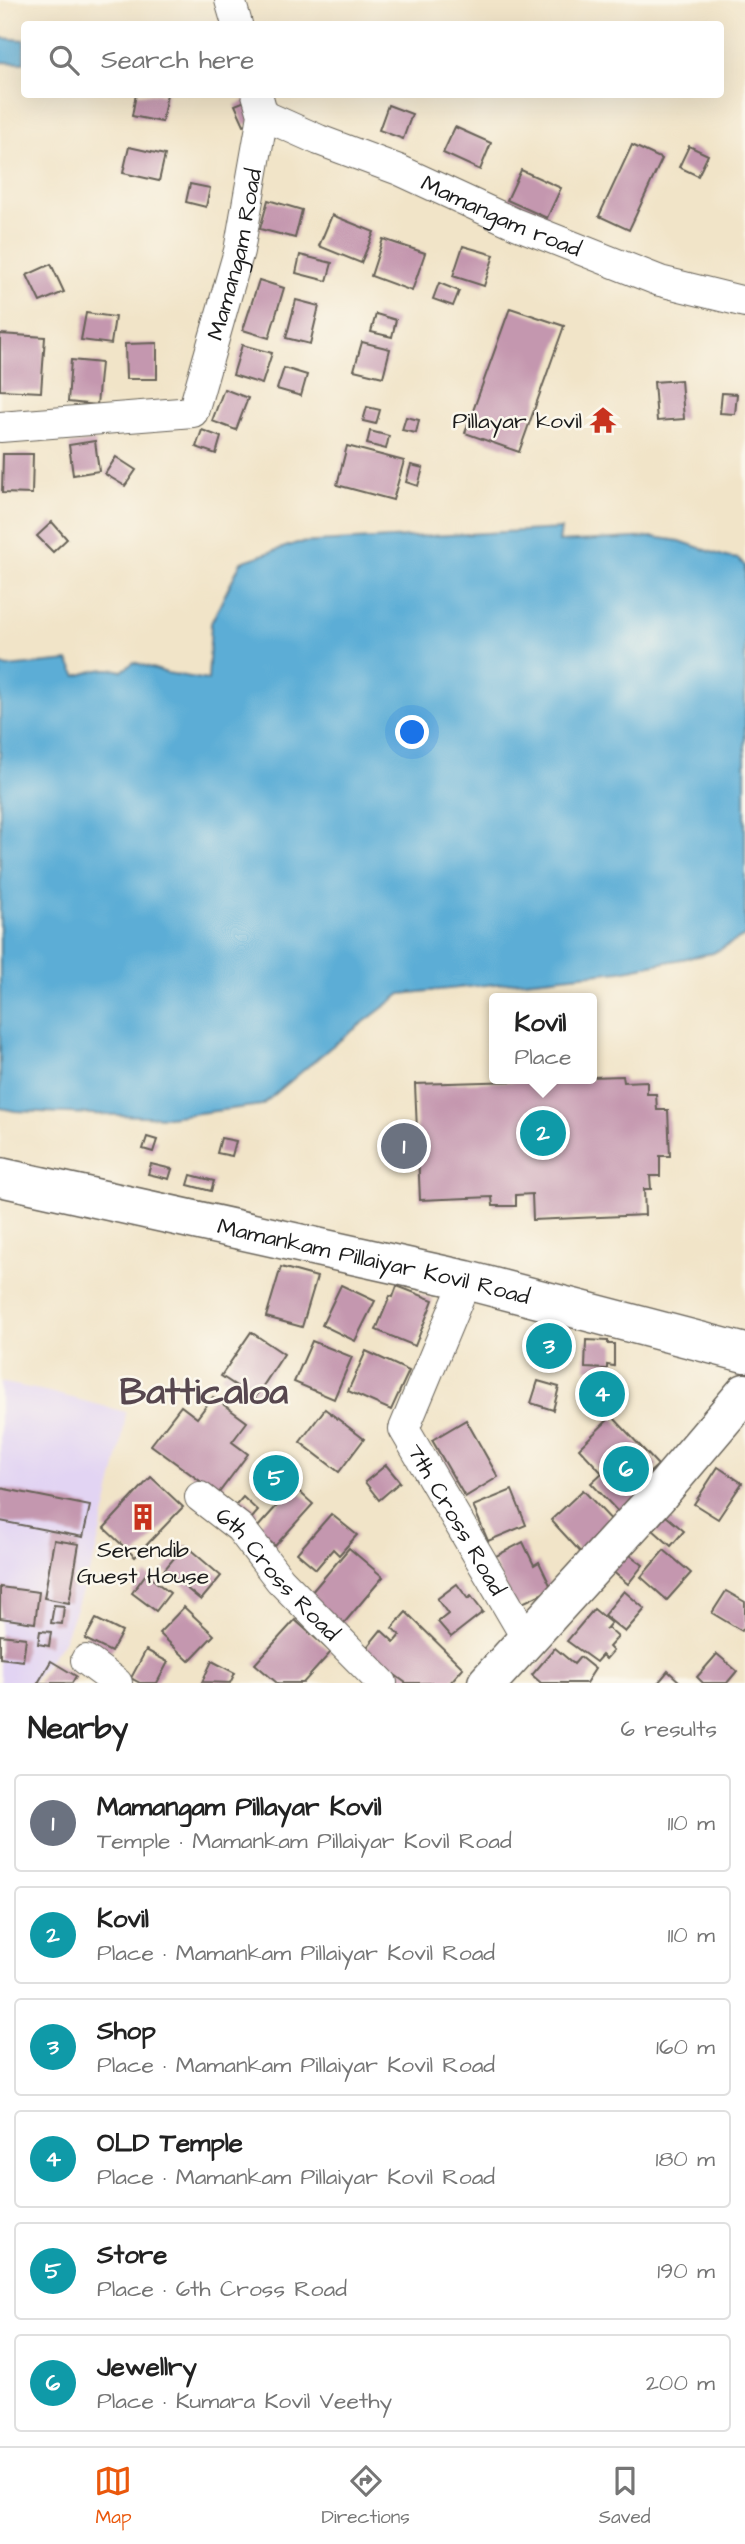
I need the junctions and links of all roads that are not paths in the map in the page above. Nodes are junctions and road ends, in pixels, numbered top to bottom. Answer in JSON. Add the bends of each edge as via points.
{"nodes":[{"id":1,"x":230,"y":0,"type":"edge"},
{"id":2,"x":236,"y":21,"type":"edge"},
{"id":3,"x":260,"y":105,"type":"edge"},
{"id":4,"x":745,"y":302,"type":"edge"},
{"id":5,"x":0,"y":427,"type":"edge"},
{"id":6,"x":0,"y":1177,"type":"edge"},
{"id":7,"x":466,"y":1280,"type":"junction"},
{"id":8,"x":745,"y":1353,"type":"edge"},
{"id":9,"x":745,"y":1393,"type":"edge"},
{"id":10,"x":200,"y":1497,"type":"dead end"},
{"id":11,"x":527,"y":1639,"type":"junction"},
{"id":12,"x":86,"y":1660,"type":"dead end"},
{"id":13,"x":117,"y":1683,"type":"edge"},
{"id":14,"x":382,"y":1683,"type":"edge"},
{"id":15,"x":488,"y":1683,"type":"edge"}],
"edges":[{"from":1,"to":2,"type":"street"},
{"from":3,"to":4,"type":"street","name":"Mamangam road","via":[[319,140],[399,170],[516,224],[660,281]]},
{"from":3,"to":5,"type":"street","name":"Mamangam Road","via":[[239,251],[193,412]]},
{"from":6,"to":7,"type":"main road","name":"Mamankam Pillaiyar Kovil Road"},
{"from":7,"to":8,"type":"main road","name":"Mamankam Pillaiyar Kovil Road"},
{"from":7,"to":11,"type":"street","name":"7th Cross Road","via":[[404,1429]]},
{"from":9,"to":11,"type":"main road"},
{"from":10,"to":14,"type":"street","name":"6th Cross Road","via":[[240,1528],[280,1580]]},
{"from":11,"to":15,"type":"main road"},
{"from":12,"to":13,"type":"street"}]}
